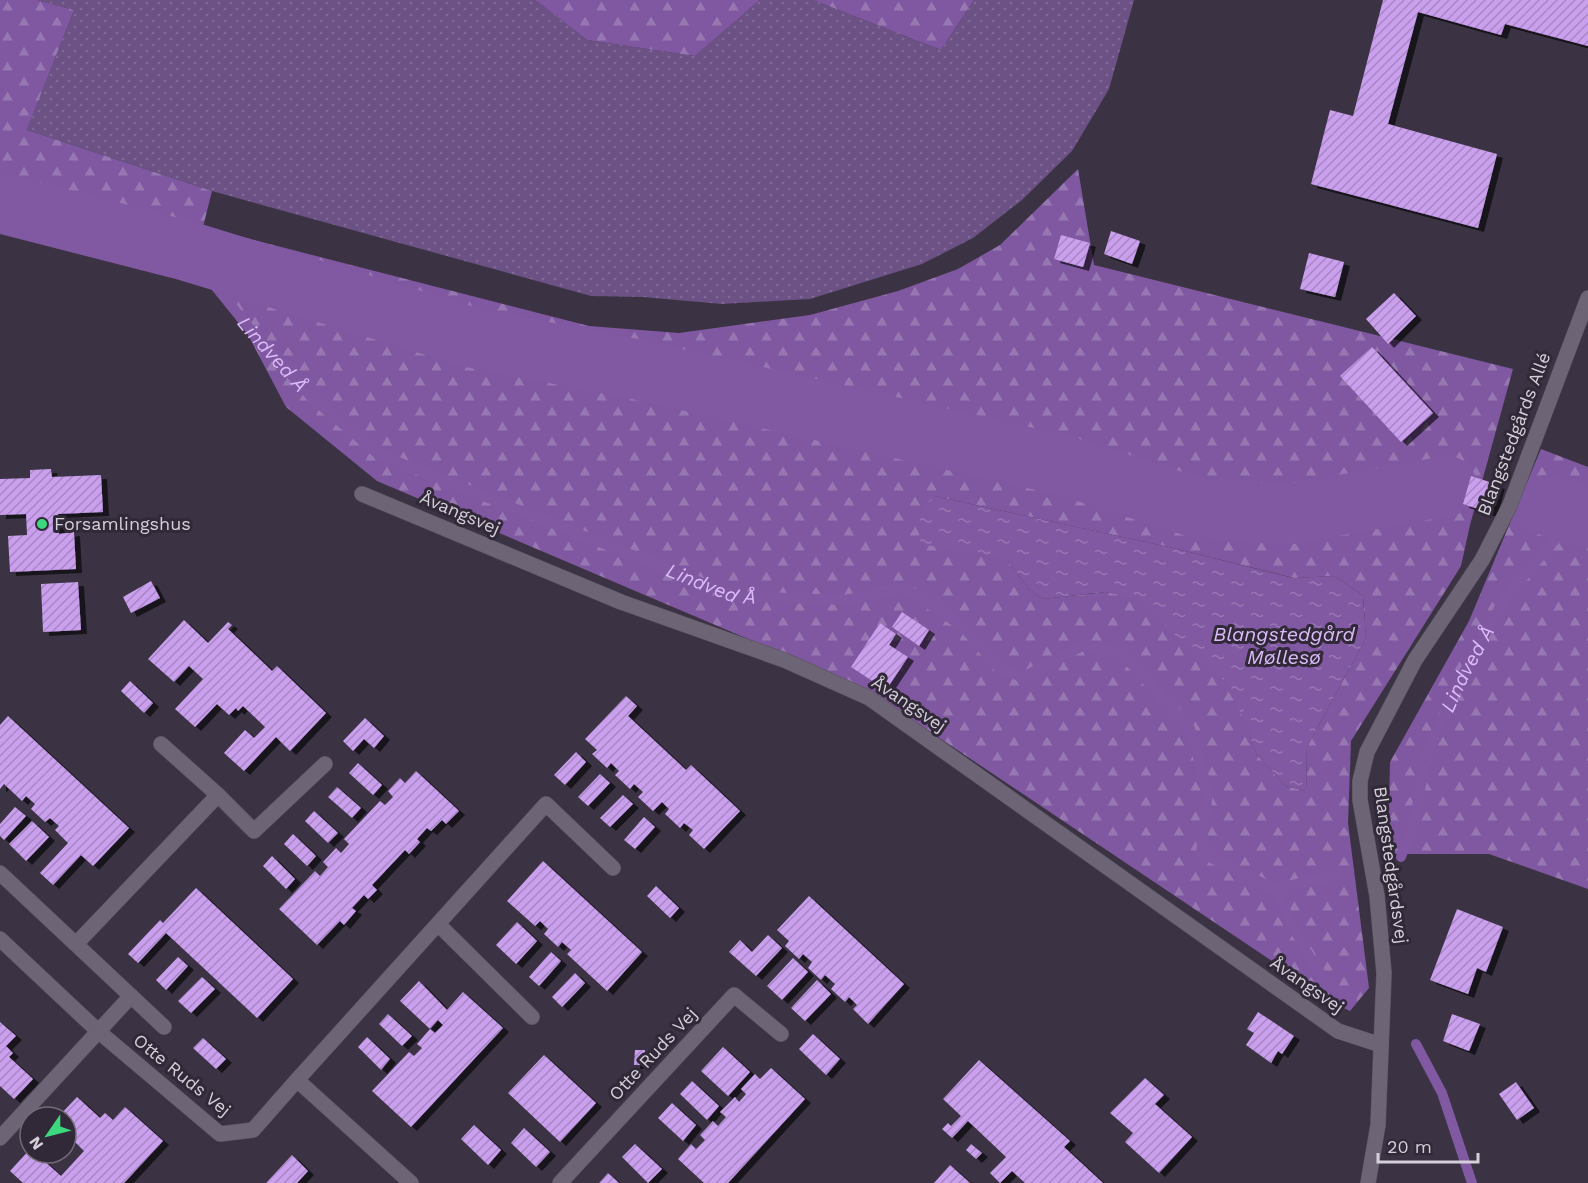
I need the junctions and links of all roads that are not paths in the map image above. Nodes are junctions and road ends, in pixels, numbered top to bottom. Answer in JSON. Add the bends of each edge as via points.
{"nodes":[{"id":1,"x":1588,"y":297,"type":"edge"},
{"id":2,"x":363,"y":494,"type":"dead end"},
{"id":3,"x":1467,"y":580,"type":"joint"},
{"id":4,"x":161,"y":744,"type":"dead end"},
{"id":5,"x":325,"y":764,"type":"dead end"},
{"id":6,"x":218,"y":795,"type":"junction"},
{"id":7,"x":613,"y":868,"type":"dead end"},
{"id":8,"x":0,"y":873,"type":"edge"},
{"id":9,"x":439,"y":925,"type":"junction"},
{"id":10,"x":0,"y":939,"type":"edge"},
{"id":11,"x":76,"y":944,"type":"junction"},
{"id":12,"x":131,"y":996,"type":"junction"},
{"id":13,"x":532,"y":1017,"type":"dead end"},
{"id":14,"x":164,"y":1027,"type":"dead end"},
{"id":15,"x":98,"y":1031,"type":"junction"},
{"id":16,"x":781,"y":1034,"type":"dead end"},
{"id":17,"x":1381,"y":1045,"type":"junction"},
{"id":18,"x":297,"y":1080,"type":"junction"},
{"id":19,"x":0,"y":1138,"type":"edge"},
{"id":20,"x":411,"y":1183,"type":"edge"},
{"id":21,"x":560,"y":1183,"type":"edge"},
{"id":22,"x":1368,"y":1183,"type":"edge"}],
"edges":[{"from":1,"to":3,"type":"street","name":"Blangstedgårds Allé","via":[[1510,506]]},
{"from":2,"to":17,"type":"street","name":"Åvangsvej","via":[[621,602],[784,660],[869,699],[1338,1031]]},
{"from":3,"to":17,"type":"street","name":"Blangstedgårdsvej","via":[[1415,660],[1367,752],[1360,782],[1362,823],[1377,896],[1384,973]]},
{"from":4,"to":6,"type":"street"},
{"from":5,"to":6,"type":"street","via":[[254,831]]},
{"from":6,"to":11,"type":"street"},
{"from":7,"to":9,"type":"street","name":"Otte Ruds Vej","via":[[546,804]]},
{"from":8,"to":11,"type":"street","name":"Otte Ruds Vej"},
{"from":9,"to":13,"type":"street"},
{"from":9,"to":18,"type":"street","name":"Otte Ruds Vej"},
{"from":10,"to":15,"type":"street","name":"Otte Ruds Vej"},
{"from":11,"to":12,"type":"street","name":"Otte Ruds Vej"},
{"from":12,"to":14,"type":"street","name":"Otte Ruds Vej"},
{"from":12,"to":15,"type":"street"},
{"from":15,"to":18,"type":"street","name":"Otte Ruds Vej","via":[[220,1134],[253,1130]]},
{"from":15,"to":19,"type":"street"},
{"from":16,"to":21,"type":"street","name":"Otte Ruds Vej","via":[[734,995]]},
{"from":17,"to":22,"type":"street","name":"Blangstedgårdsvej","via":[[1378,1125]]},
{"from":18,"to":20,"type":"street"}]}
